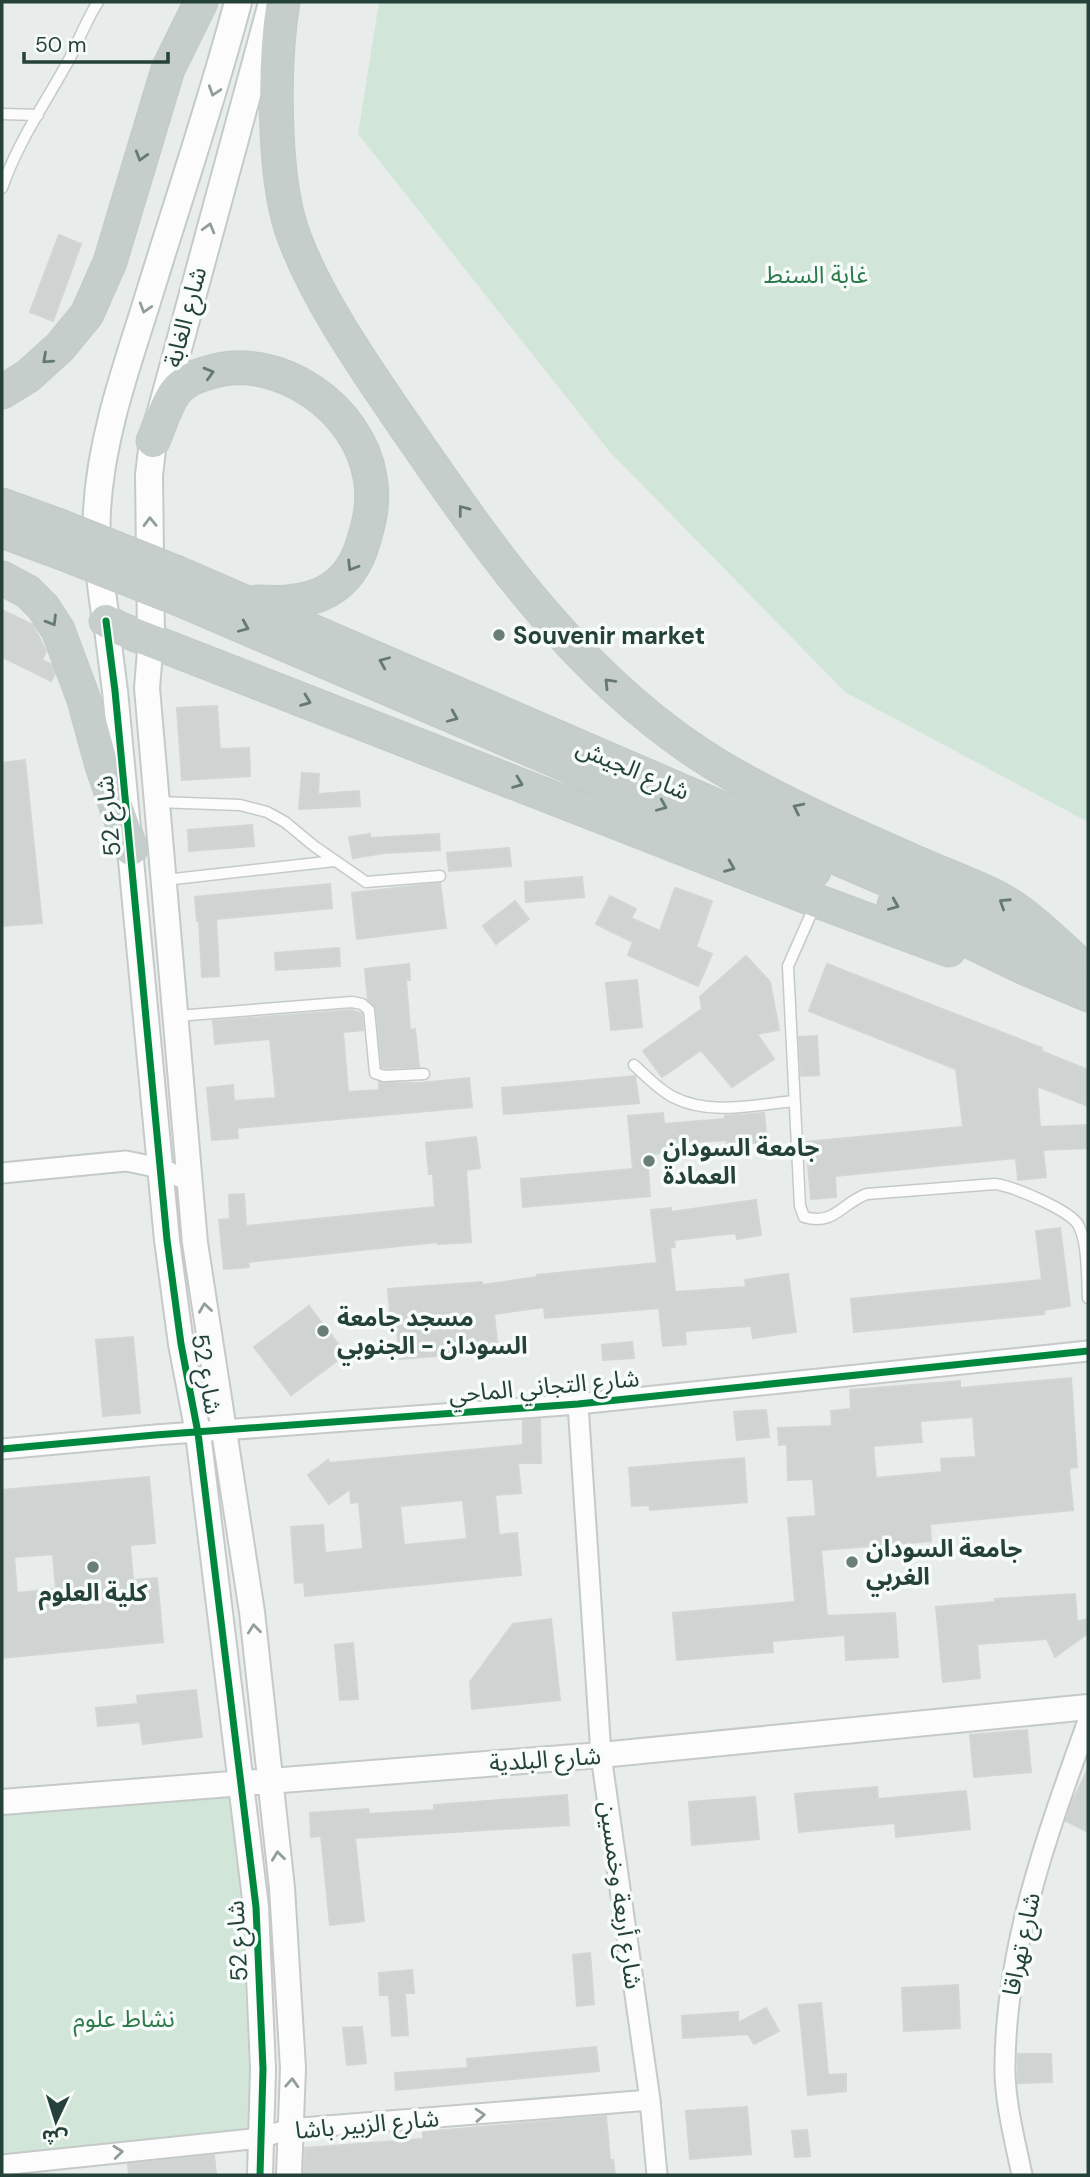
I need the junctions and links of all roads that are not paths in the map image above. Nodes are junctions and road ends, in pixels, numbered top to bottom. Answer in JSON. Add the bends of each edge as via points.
{"nodes":[{"id":1,"x":99,"y":2,"type":"edge"},
{"id":2,"x":201,"y":2,"type":"edge"},
{"id":3,"x":238,"y":2,"type":"edge"},
{"id":4,"x":272,"y":2,"type":"edge"},
{"id":5,"x":283,"y":2,"type":"edge"},
{"id":6,"x":2,"y":114,"type":"edge"},
{"id":7,"x":38,"y":115,"type":"junction"},
{"id":8,"x":2,"y":187,"type":"edge"},
{"id":9,"x":2,"y":392,"type":"edge"},
{"id":10,"x":153,"y":440,"type":"junction"},
{"id":11,"x":2,"y":505,"type":"edge"},
{"id":12,"x":2,"y":531,"type":"edge"},
{"id":13,"x":59,"y":539,"type":"junction"},
{"id":14,"x":2,"y":578,"type":"edge"},
{"id":15,"x":179,"y":587,"type":"junction"},
{"id":16,"x":240,"y":600,"type":"junction"},
{"id":17,"x":106,"y":621,"type":"junction"},
{"id":18,"x":151,"y":639,"type":"junction"},
{"id":19,"x":157,"y":802,"type":"junction"},
{"id":20,"x":131,"y":849,"type":"junction"},
{"id":21,"x":335,"y":861,"type":"junction"},
{"id":22,"x":440,"y":876,"type":"dead end"},
{"id":23,"x":163,"y":880,"type":"junction"},
{"id":24,"x":817,"y":901,"type":"junction"},
{"id":25,"x":1082,"y":964,"type":"edge"},
{"id":26,"x":1029,"y":970,"type":"junction"},
{"id":27,"x":1088,"y":995,"type":"edge"},
{"id":28,"x":175,"y":1016,"type":"junction"},
{"id":29,"x":634,"y":1066,"type":"dead end"},
{"id":30,"x":424,"y":1074,"type":"dead end"},
{"id":31,"x":794,"y":1101,"type":"junction"},
{"id":32,"x":160,"y":1168,"type":"junction"},
{"id":33,"x":2,"y":1172,"type":"edge"},
{"id":34,"x":191,"y":1182,"type":"junction"},
{"id":35,"x":1088,"y":1298,"type":"edge"},
{"id":36,"x":1088,"y":1352,"type":"edge"},
{"id":37,"x":578,"y":1404,"type":"junction"},
{"id":38,"x":225,"y":1430,"type":"junction"},
{"id":39,"x":198,"y":1433,"type":"junction"},
{"id":40,"x":2,"y":1449,"type":"edge"},
{"id":41,"x":1088,"y":1707,"type":"edge"},
{"id":42,"x":1088,"y":1721,"type":"edge"},
{"id":43,"x":601,"y":1755,"type":"junction"},
{"id":44,"x":270,"y":1780,"type":"junction"},
{"id":45,"x":239,"y":1783,"type":"junction"},
{"id":46,"x":2,"y":1802,"type":"edge"},
{"id":47,"x":650,"y":2100,"type":"junction"},
{"id":48,"x":289,"y":2129,"type":"junction"},
{"id":49,"x":261,"y":2138,"type":"junction"},
{"id":50,"x":2,"y":2165,"type":"edge"},
{"id":51,"x":260,"y":2175,"type":"edge"},
{"id":52,"x":289,"y":2175,"type":"edge"},
{"id":53,"x":657,"y":2175,"type":"edge"},
{"id":54,"x":1022,"y":2175,"type":"edge"}],
"edges":[{"from":1,"to":7,"type":"lane"},
{"from":2,"to":9,"type":"highway","one_way":true,"via":[[168,69],[110,262],[87,314],[52,354]]},
{"from":3,"to":17,"type":"main road","name":"شارع الغابة","one_way":true,"via":[[218,80],[113,413],[97,511]]},
{"from":10,"to":4,"type":"main road","name":"شارع الغابة","one_way":true},
{"from":25,"to":5,"type":"highway","one_way":true,"via":[[999,899],[800,810],[659,727],[621,695],[534,603],[371,377],[337,322],[291,229],[277,126]]},
{"from":6,"to":7,"type":"lane"},
{"from":7,"to":8,"type":"lane"},
{"from":10,"to":16,"type":"highway","one_way":true,"via":[[176,391],[195,376],[244,366],[271,372],[330,404],[362,450],[373,502],[358,558],[346,576],[327,593],[305,601]]},
{"from":18,"to":10,"type":"main road","name":"شارع الغابة","one_way":true,"via":[[149,475]]},
{"from":11,"to":13,"type":"highway"},
{"from":12,"to":13,"type":"highway"},
{"from":13,"to":15,"type":"highway","bridge":true},
{"from":14,"to":20,"type":"highway","one_way":true,"via":[[28,592],[58,630]]},
{"from":15,"to":16,"type":"highway","name":"شارع الجيش"},
{"from":15,"to":26,"type":"highway","name":"شارع الجيش","one_way":true,"via":[[914,914]]},
{"from":25,"to":16,"type":"highway","name":"شارع الجيش","one_way":true},
{"from":17,"to":18,"type":"highway"},
{"from":17,"to":20,"type":"street","name":"شارع 52"},
{"from":18,"to":19,"type":"street","name":"شارع 52","via":[[147,688]]},
{"from":18,"to":24,"type":"highway","one_way":true},
{"from":19,"to":21,"type":"lane","via":[[240,805],[267,812]]},
{"from":19,"to":23,"type":"street","name":"شارع 52"},
{"from":20,"to":32,"type":"street","name":"شارع 52"},
{"from":21,"to":22,"type":"lane","via":[[366,882]]},
{"from":21,"to":23,"type":"lane"},
{"from":23,"to":28,"type":"street","name":"شارع 52"},
{"from":24,"to":26,"type":"highway","via":[[962,954]]},
{"from":24,"to":31,"type":"lane","via":[[789,966]]},
{"from":26,"to":27,"type":"highway","name":"شارع الجيش"},
{"from":28,"to":30,"type":"lane","via":[[362,1004],[369,1010],[375,1073]]},
{"from":28,"to":34,"type":"street","name":"شارع 52"},
{"from":29,"to":31,"type":"lane","via":[[661,1089],[709,1108]]},
{"from":31,"to":35,"type":"lane","via":[[804,1217],[827,1218],[867,1194],[1009,1186],[1078,1224]]},
{"from":32,"to":33,"type":"street","via":[[126,1161]]},
{"from":32,"to":34,"type":"street"},
{"from":32,"to":39,"type":"street","name":"شارع 52","via":[[181,1344]]},
{"from":38,"to":34,"type":"street","name":"شارع 52","one_way":true,"via":[[195,1243]]},
{"from":36,"to":37,"type":"street","name":"شارع التجاني الماحي"},
{"from":37,"to":38,"type":"street","name":"شارع التجاني الماحي"},
{"from":37,"to":43,"type":"street","name":"شارع أربعة وخمسين"},
{"from":38,"to":39,"type":"street","name":"شارع التجاني الماحي"},
{"from":44,"to":38,"type":"street","name":"شارع 52","one_way":true,"via":[[252,1612]]},
{"from":39,"to":40,"type":"street","name":"شارع التجاني الماحي"},
{"from":39,"to":45,"type":"street","name":"شارع 52"},
{"from":41,"to":43,"type":"street","name":"شارع البلدية"},
{"from":42,"to":54,"type":"street","name":"شارع تهراقا","via":[[1033,1887],[1009,2003],[1005,2079]]},
{"from":43,"to":44,"type":"street","name":"شارع البلدية"},
{"from":43,"to":47,"type":"street","name":"شارع أربعة وخمسين"},
{"from":44,"to":45,"type":"street","name":"شارع البلدية"},
{"from":48,"to":44,"type":"street","name":"شارع 52","one_way":true,"via":[[289,1986]]},
{"from":45,"to":46,"type":"street","name":"شارع البلدية"},
{"from":45,"to":49,"type":"street","name":"شارع 52","via":[[256,1907],[263,2068]]},
{"from":48,"to":47,"type":"street","name":"شارع الزبير باشا","one_way":true},
{"from":47,"to":53,"type":"street","name":"شارع أربعة وخمسين"},
{"from":48,"to":49,"type":"street","name":"شارع الزبير باشا"},
{"from":48,"to":52,"type":"street","name":"شارع 52"},
{"from":50,"to":49,"type":"street","name":"شارع الزبير باشا","one_way":true},
{"from":49,"to":51,"type":"street","name":"شارع 52"}]}
